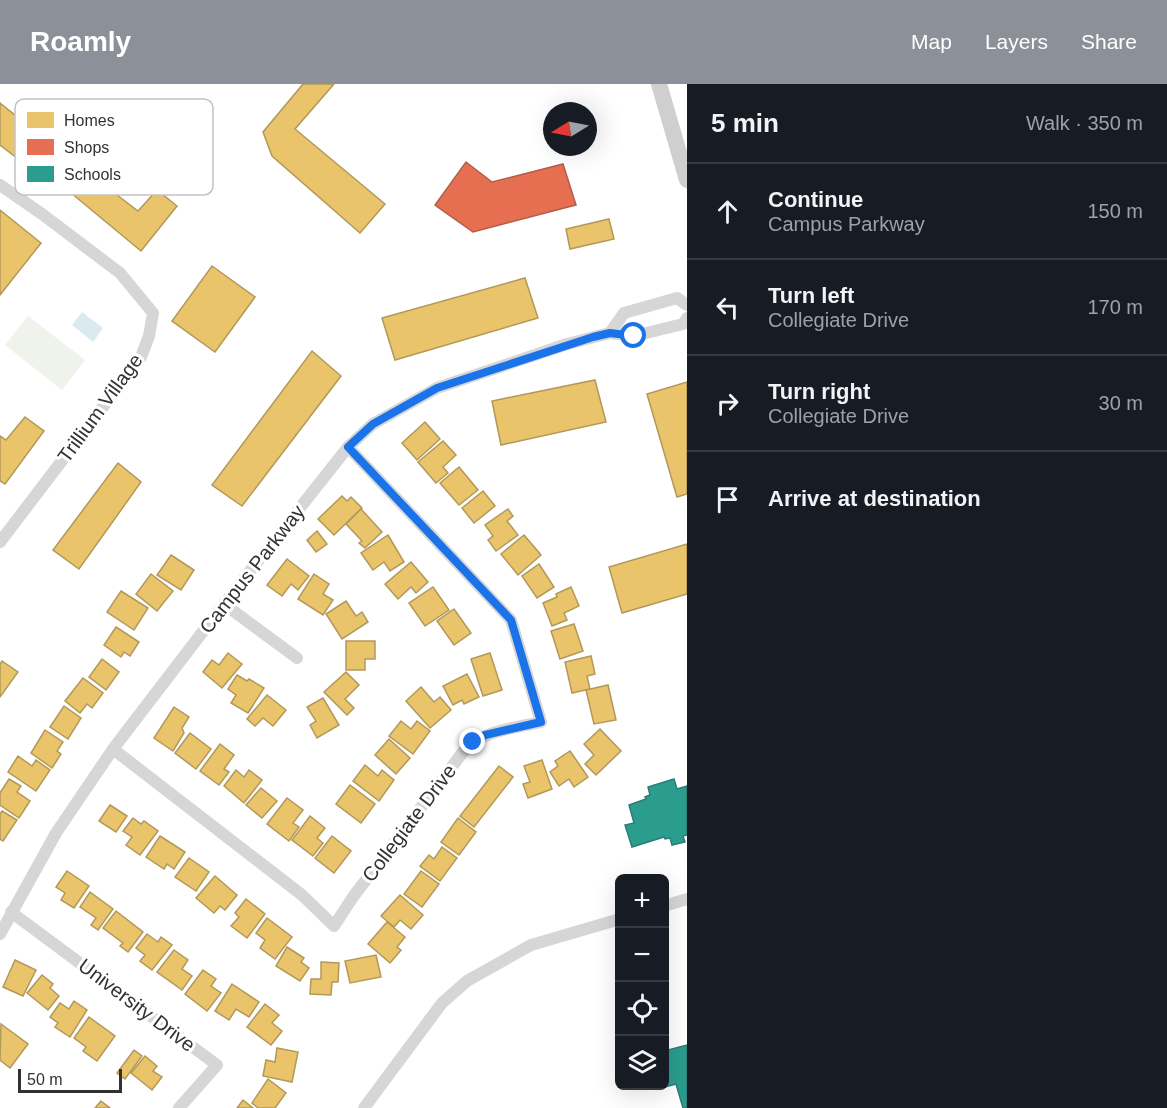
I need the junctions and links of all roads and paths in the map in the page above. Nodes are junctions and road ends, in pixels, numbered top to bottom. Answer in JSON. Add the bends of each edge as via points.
{"nodes":[{"id":1,"x":659,"y":84,"type":"edge"},
{"id":2,"x":687,"y":180,"type":"edge"},
{"id":3,"x":0,"y":185,"type":"edge"},
{"id":4,"x":687,"y":305,"type":"edge"},
{"id":5,"x":687,"y":318,"type":"edge"},
{"id":6,"x":610,"y":333,"type":"junction"},
{"id":7,"x":348,"y":447,"type":"junction"},
{"id":8,"x":0,"y":542,"type":"edge"},
{"id":9,"x":224,"y":604,"type":"junction"},
{"id":10,"x":297,"y":658,"type":"dead end"},
{"id":11,"x":113,"y":749,"type":"junction"},
{"id":12,"x":687,"y":899,"type":"edge"},
{"id":13,"x":669,"y":904,"type":"edge"},
{"id":14,"x":11,"y":912,"type":"junction"},
{"id":15,"x":615,"y":920,"type":"edge"},
{"id":16,"x":0,"y":934,"type":"edge"},
{"id":17,"x":179,"y":1108,"type":"edge"},
{"id":18,"x":364,"y":1108,"type":"edge"}],
"edges":[{"from":1,"to":2,"type":"main road"},
{"from":3,"to":8,"type":"street","name":"Trillium Village","via":[[120,273],[153,313],[141,357]]},
{"from":4,"to":6,"type":"street","via":[[677,298],[624,313]]},
{"from":5,"to":6,"type":"street","name":"Campus Parkway","via":[[683,324],[634,336]]},
{"from":6,"to":7,"type":"street","name":"Campus Parkway","via":[[437,388],[373,424]]},
{"from":7,"to":9,"type":"street","name":"Campus Parkway"},
{"from":7,"to":11,"type":"street","name":"Collegiate Drive","via":[[511,620],[541,722],[485,735],[468,747],[334,926],[302,896]]},
{"from":9,"to":10,"type":"street"},
{"from":9,"to":11,"type":"street","name":"Campus Parkway"},
{"from":11,"to":14,"type":"street","name":"Campus Parkway","via":[[56,832]]},
{"from":12,"to":13,"type":"street"},
{"from":14,"to":16,"type":"street","name":"Campus Parkway"},
{"from":14,"to":17,"type":"street","name":"University Drive","via":[[217,1065]]},
{"from":15,"to":18,"type":"street","via":[[531,945],[467,981],[442,1003]]}]}
